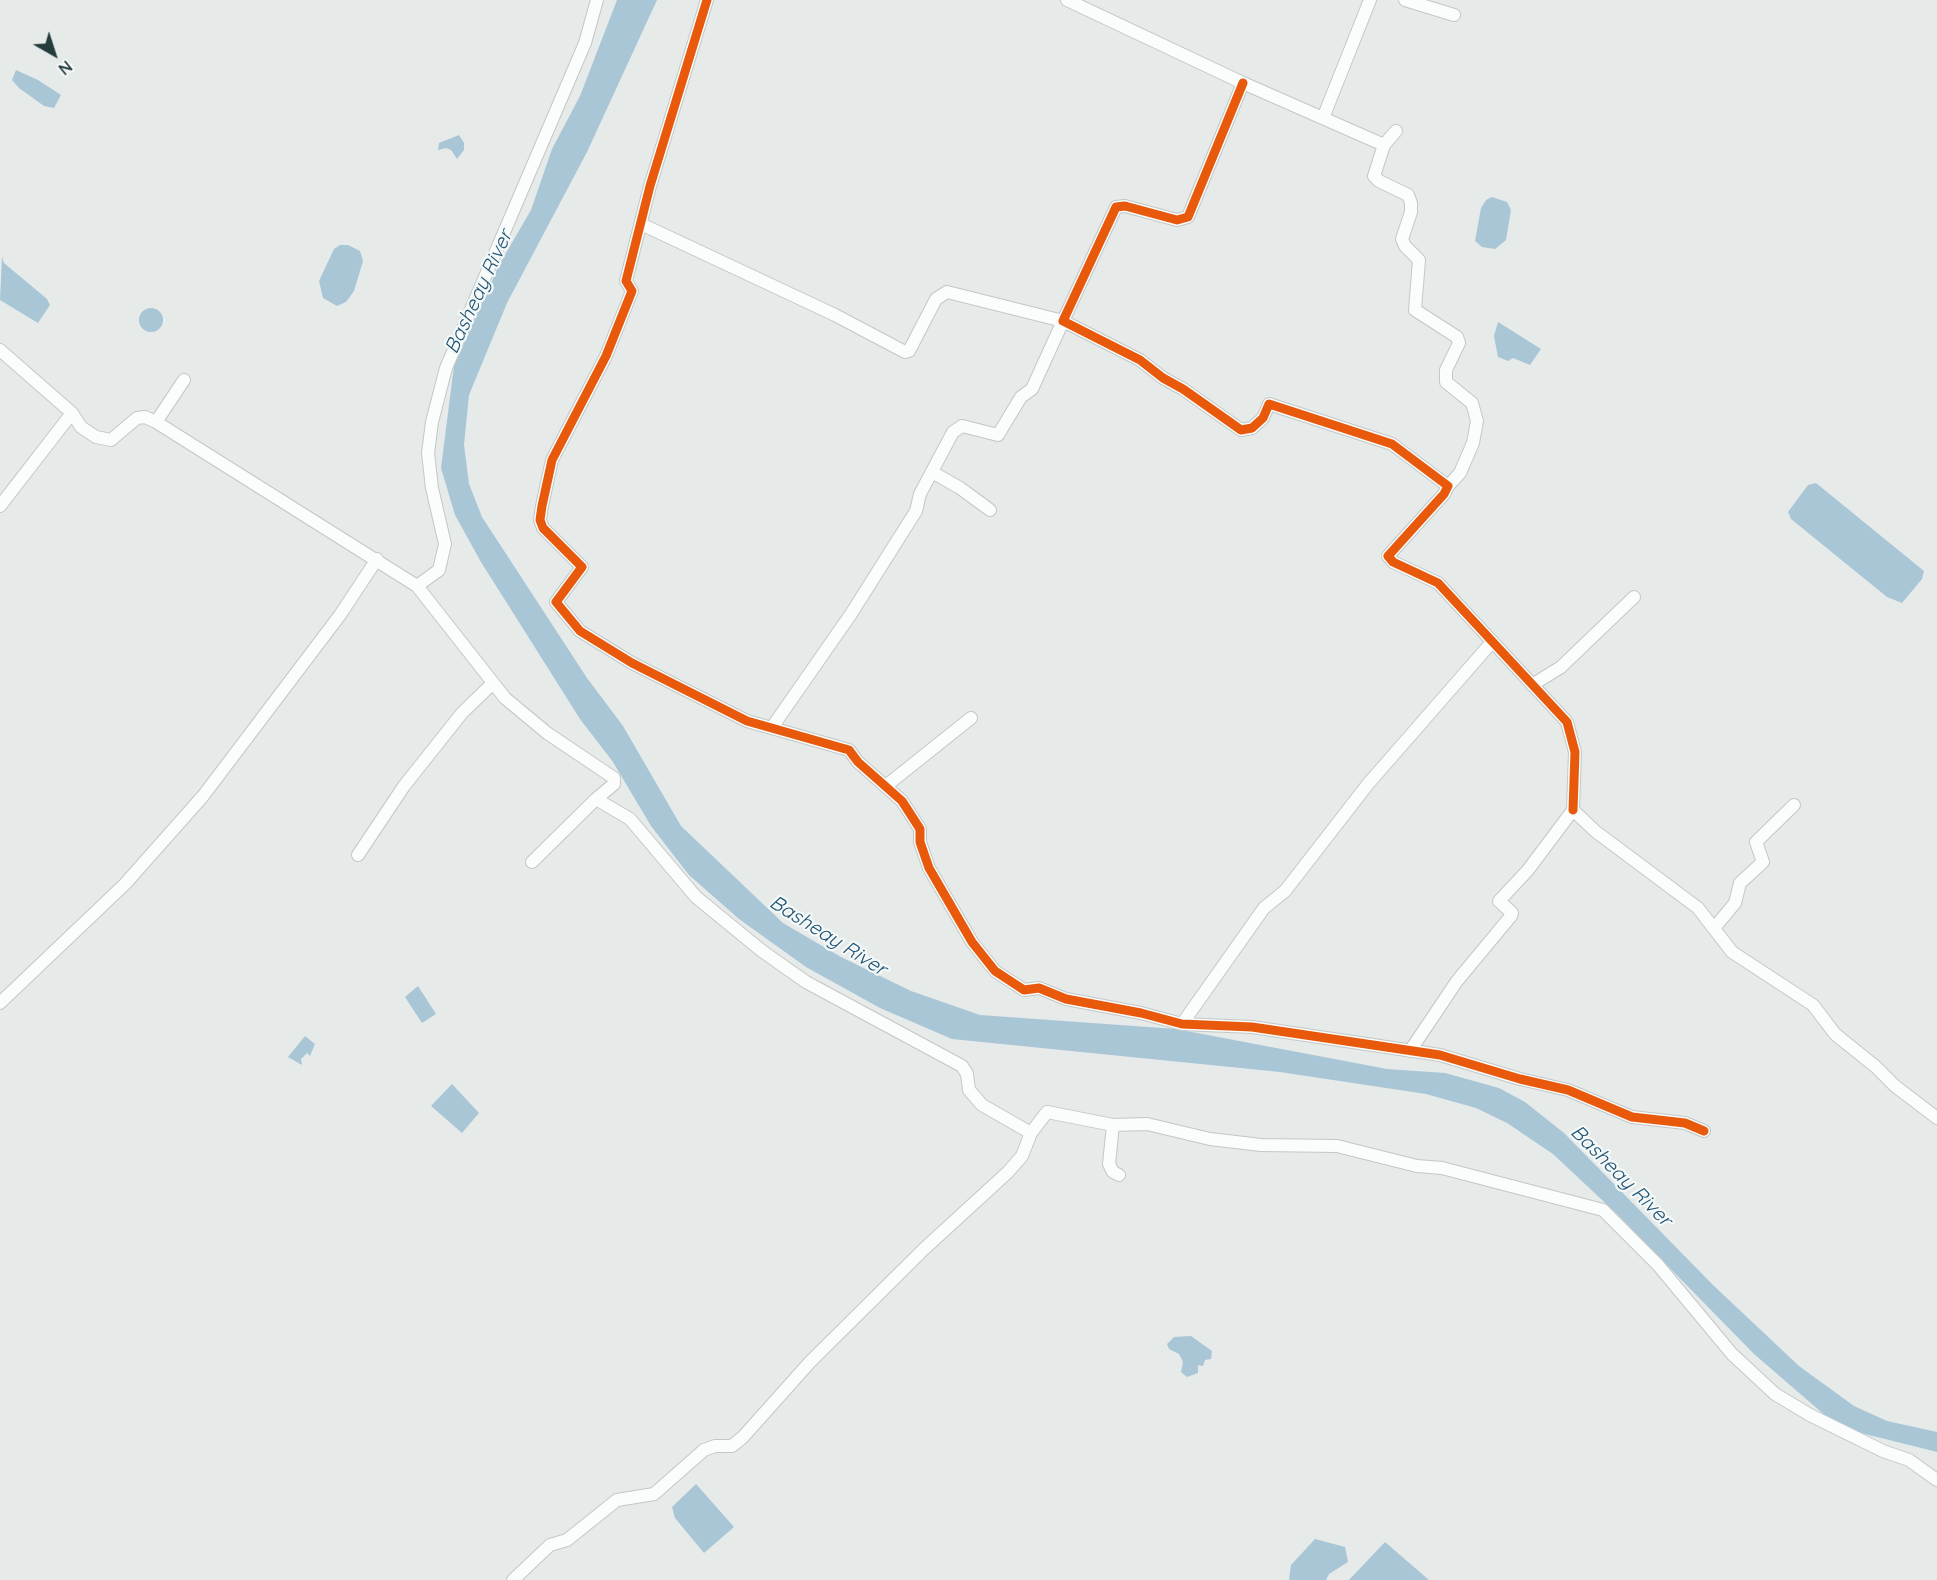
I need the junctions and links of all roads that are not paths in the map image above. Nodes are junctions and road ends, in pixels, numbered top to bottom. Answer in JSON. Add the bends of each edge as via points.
{"nodes":[{"id":1,"x":597,"y":0,"type":"edge"},
{"id":2,"x":707,"y":0,"type":"edge"},
{"id":3,"x":1067,"y":0,"type":"edge"},
{"id":4,"x":1370,"y":0,"type":"edge"},
{"id":5,"x":1405,"y":0,"type":"edge"},
{"id":6,"x":1454,"y":15,"type":"dead end"},
{"id":7,"x":1243,"y":83,"type":"junction"},
{"id":8,"x":1323,"y":118,"type":"junction"},
{"id":9,"x":1396,"y":131,"type":"dead end"},
{"id":10,"x":1384,"y":145,"type":"junction"},
{"id":11,"x":641,"y":224,"type":"junction"},
{"id":12,"x":1063,"y":321,"type":"junction"},
{"id":13,"x":0,"y":350,"type":"edge"},
{"id":14,"x":184,"y":380,"type":"dead end"},
{"id":15,"x":72,"y":413,"type":"junction"},
{"id":16,"x":156,"y":422,"type":"junction"},
{"id":17,"x":932,"y":472,"type":"junction"},
{"id":18,"x":1448,"y":486,"type":"junction"},
{"id":19,"x":0,"y":506,"type":"edge"},
{"id":20,"x":990,"y":510,"type":"dead end"},
{"id":21,"x":377,"y":559,"type":"junction"},
{"id":22,"x":417,"y":586,"type":"junction"},
{"id":23,"x":1634,"y":597,"type":"dead end"},
{"id":24,"x":1492,"y":642,"type":"junction"},
{"id":25,"x":493,"y":683,"type":"junction"},
{"id":26,"x":1532,"y":685,"type":"junction"},
{"id":27,"x":971,"y":718,"type":"dead end"},
{"id":28,"x":773,"y":726,"type":"junction"},
{"id":29,"x":886,"y":785,"type":"junction"},
{"id":30,"x":596,"y":799,"type":"junction"},
{"id":31,"x":1794,"y":806,"type":"dead end"},
{"id":32,"x":1573,"y":810,"type":"junction"},
{"id":33,"x":358,"y":855,"type":"dead end"},
{"id":34,"x":532,"y":862,"type":"dead end"},
{"id":35,"x":1715,"y":927,"type":"junction"},
{"id":36,"x":0,"y":1003,"type":"edge"},
{"id":37,"x":1182,"y":1024,"type":"junction"},
{"id":38,"x":1410,"y":1051,"type":"junction"},
{"id":39,"x":1937,"y":1118,"type":"edge"},
{"id":40,"x":1113,"y":1125,"type":"junction"},
{"id":41,"x":1704,"y":1131,"type":"dead end"},
{"id":42,"x":1031,"y":1133,"type":"junction"},
{"id":43,"x":1119,"y":1175,"type":"dead end"},
{"id":44,"x":1937,"y":1480,"type":"edge"},
{"id":45,"x":513,"y":1580,"type":"edge"}],
"edges":[{"from":1,"to":22,"type":"street","via":[[585,43],[443,378],[428,453],[445,544],[439,570]]},
{"from":2,"to":11,"type":"street"},
{"from":3,"to":7,"type":"street"},
{"from":4,"to":8,"type":"street"},
{"from":5,"to":6,"type":"street"},
{"from":7,"to":8,"type":"street"},
{"from":7,"to":12,"type":"street","via":[[1188,217],[1177,220],[1116,207]]},
{"from":8,"to":10,"type":"street"},
{"from":9,"to":10,"type":"street"},
{"from":10,"to":18,"type":"street","via":[[1374,176],[1408,195],[1411,203],[1402,238],[1419,260],[1415,310],[1457,337],[1459,343],[1446,370],[1446,382],[1472,403],[1477,421],[1473,443],[1460,472]]},
{"from":11,"to":12,"type":"street","via":[[905,352],[936,299],[947,292]]},
{"from":11,"to":28,"type":"street","via":[[626,281],[632,291],[606,356],[552,460],[540,520],[543,528],[582,567],[556,602],[580,631],[632,663],[747,721]]},
{"from":12,"to":17,"type":"street","via":[[1032,389],[1021,397],[998,435],[958,428]]},
{"from":12,"to":18,"type":"street","via":[[1140,360],[1241,430],[1252,428],[1263,418],[1269,404],[1392,444]]},
{"from":13,"to":15,"type":"street"},
{"from":14,"to":16,"type":"street"},
{"from":15,"to":16,"type":"street","via":[[81,427],[103,440],[111,440],[137,418]]},
{"from":15,"to":19,"type":"street"},
{"from":16,"to":21,"type":"street"},
{"from":17,"to":20,"type":"street"},
{"from":17,"to":28,"type":"street","via":[[911,519]]},
{"from":18,"to":24,"type":"street","via":[[1388,556],[1438,583]]},
{"from":21,"to":22,"type":"street"},
{"from":21,"to":36,"type":"street","via":[[340,615],[196,804],[125,884]]},
{"from":22,"to":25,"type":"street"},
{"from":23,"to":26,"type":"street","via":[[1561,667]]},
{"from":24,"to":26,"type":"street"},
{"from":24,"to":37,"type":"street","via":[[1368,784],[1285,891],[1264,908]]},
{"from":25,"to":30,"type":"street","via":[[547,733],[614,778],[614,784]]},
{"from":25,"to":33,"type":"street","via":[[462,713],[404,786]]},
{"from":26,"to":32,"type":"street","via":[[1567,722],[1575,752]]},
{"from":27,"to":29,"type":"street"},
{"from":28,"to":29,"type":"street","via":[[849,750]]},
{"from":29,"to":37,"type":"street","via":[[920,829],[920,842],[930,868],[972,942],[995,971],[1024,990],[1039,988],[1066,999]]},
{"from":30,"to":34,"type":"street"},
{"from":30,"to":42,"type":"street","via":[[630,819],[696,897],[762,951],[806,982],[962,1066],[968,1074],[969,1090],[982,1105]]},
{"from":31,"to":35,"type":"street","via":[[1756,842],[1763,862],[1740,883],[1735,903]]},
{"from":32,"to":35,"type":"street","via":[[1698,908]]},
{"from":32,"to":38,"type":"street","via":[[1499,901],[1511,916],[1457,981]]},
{"from":35,"to":39,"type":"street","via":[[1732,952],[1813,1005],[1835,1034]]},
{"from":37,"to":38,"type":"street","via":[[1252,1027]]},
{"from":38,"to":41,"type":"street","via":[[1440,1055],[1568,1090],[1632,1117],[1685,1123]]},
{"from":40,"to":42,"type":"street","via":[[1047,1112]]},
{"from":40,"to":43,"type":"street","via":[[1109,1164]]},
{"from":40,"to":44,"type":"street","via":[[1147,1124],[1210,1139],[1261,1145],[1337,1146],[1417,1166],[1442,1168],[1603,1210],[1658,1265],[1732,1354],[1775,1394],[1820,1420],[1909,1460]]},
{"from":42,"to":45,"type":"street","via":[[1022,1156],[1008,1172],[810,1362],[743,1437],[732,1446],[704,1450],[654,1494],[617,1500],[567,1540],[550,1545]]}]}
